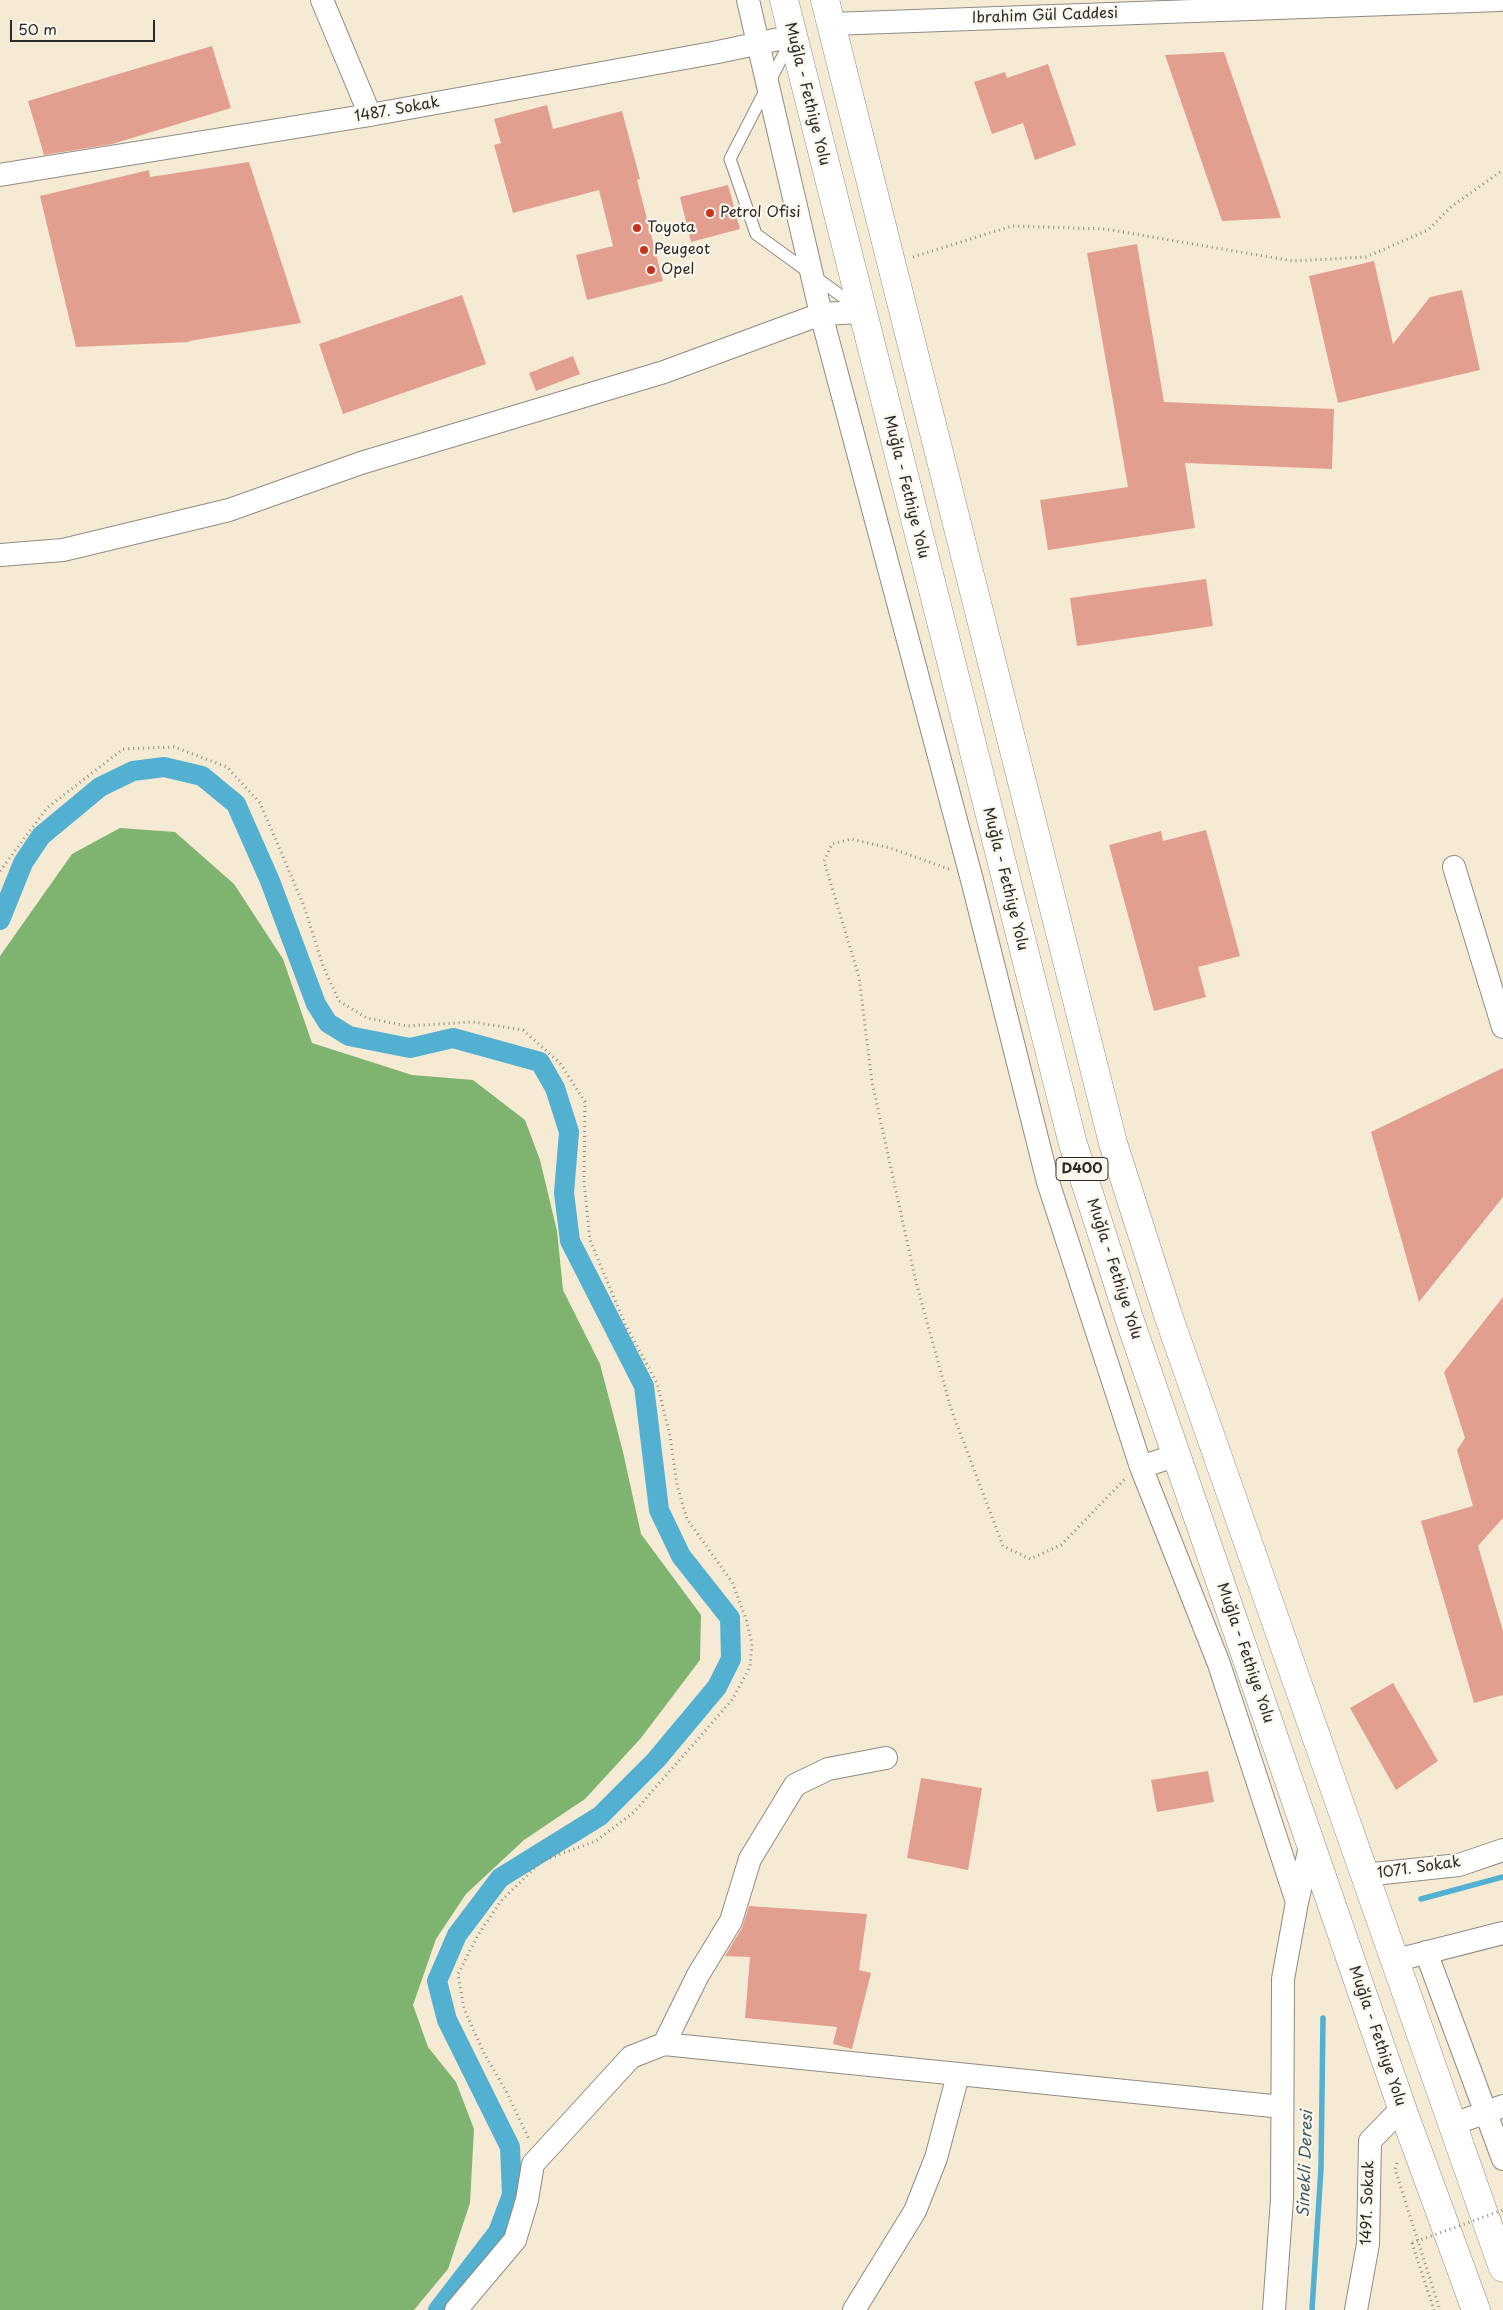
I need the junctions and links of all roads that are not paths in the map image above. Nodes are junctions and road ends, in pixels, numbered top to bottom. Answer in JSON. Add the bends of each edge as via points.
{"nodes":[{"id":1,"x":322,"y":0,"type":"edge"},
{"id":2,"x":748,"y":0,"type":"edge"},
{"id":3,"x":784,"y":0,"type":"edge"},
{"id":4,"x":1500,"y":0,"type":"edge"},
{"id":5,"x":828,"y":12,"type":"edge"},
{"id":6,"x":793,"y":36,"type":"junction"},
{"id":7,"x":758,"y":43,"type":"junction"},
{"id":8,"x":768,"y":84,"type":"junction"},
{"id":9,"x":370,"y":115,"type":"junction"},
{"id":10,"x":0,"y":175,"type":"edge"},
{"id":11,"x":813,"y":275,"type":"junction"},
{"id":12,"x":862,"y":312,"type":"junction"},
{"id":13,"x":821,"y":314,"type":"junction"},
{"id":14,"x":0,"y":554,"type":"edge"},
{"id":15,"x":1454,"y":867,"type":"dead end"},
{"id":16,"x":1503,"y":1027,"type":"edge"},
{"id":17,"x":1176,"y":1454,"type":"junction"},
{"id":18,"x":1141,"y":1467,"type":"junction"},
{"id":19,"x":886,"y":1758,"type":"dead end"},
{"id":20,"x":1311,"y":1843,"type":"junction"},
{"id":21,"x":1503,"y":1850,"type":"edge"},
{"id":22,"x":1364,"y":1875,"type":"junction"},
{"id":23,"x":1297,"y":1902,"type":"junction"},
{"id":24,"x":1503,"y":1933,"type":"edge"},
{"id":25,"x":1426,"y":1952,"type":"junction"},
{"id":26,"x":1393,"y":1961,"type":"junction"},
{"id":27,"x":664,"y":2044,"type":"junction"},
{"id":28,"x":958,"y":2075,"type":"junction"},
{"id":29,"x":1282,"y":2107,"type":"junction"},
{"id":30,"x":1402,"y":2108,"type":"junction"},
{"id":31,"x":1494,"y":2110,"type":"edge"},
{"id":32,"x":1451,"y":2125,"type":"junction"},
{"id":33,"x":1503,"y":2159,"type":"edge"},
{"id":34,"x":1503,"y":2268,"type":"edge"},
{"id":35,"x":456,"y":2310,"type":"edge"},
{"id":36,"x":854,"y":2310,"type":"edge"},
{"id":37,"x":1274,"y":2310,"type":"edge"},
{"id":38,"x":1356,"y":2310,"type":"edge"},
{"id":39,"x":1476,"y":2310,"type":"edge"}],
"edges":[{"from":1,"to":9,"type":"street"},
{"from":2,"to":7,"type":"street"},
{"from":3,"to":6,"type":"highway","name":"Muğla - Fethiye Yolu","number":"D400"},
{"from":4,"to":5,"type":"street","name":"Ibrahim Gül Caddesi"},
{"from":5,"to":22,"type":"highway","number":"D400","via":[[1113,1142],[1168,1315]]},
{"from":6,"to":7,"type":"street","name":"1487. Sokak"},
{"from":6,"to":8,"type":"lane"},
{"from":6,"to":12,"type":"highway","name":"Muğla - Fethiye Yolu","number":"D400"},
{"from":7,"to":8,"type":"street"},
{"from":7,"to":9,"type":"street","name":"1487. Sokak"},
{"from":8,"to":11,"type":"street"},
{"from":8,"to":11,"type":"lane","via":[[730,159],[756,234]]},
{"from":9,"to":10,"type":"street","name":"1487. Sokak"},
{"from":11,"to":12,"type":"lane"},
{"from":11,"to":13,"type":"street"},
{"from":12,"to":13,"type":"street"},
{"from":12,"to":17,"type":"highway","name":"Muğla - Fethiye Yolu","number":"D400","via":[[1074,1144]]},
{"from":13,"to":14,"type":"street","via":[[664,372],[361,463],[229,510],[63,550]]},
{"from":13,"to":18,"type":"street","via":[[972,880],[1048,1182]]},
{"from":15,"to":16,"type":"street"},
{"from":17,"to":18,"type":"street"},
{"from":17,"to":20,"type":"highway","name":"Muğla - Fethiye Yolu","number":"D400"},
{"from":18,"to":23,"type":"street","via":[[1219,1664]]},
{"from":19,"to":27,"type":"street","via":[[828,1769],[795,1785],[750,1859],[731,1921],[698,1975]]},
{"from":20,"to":23,"type":"street"},
{"from":20,"to":30,"type":"highway","name":"Muğla - Fethiye Yolu","number":"D400"},
{"from":21,"to":22,"type":"street","name":"1071. Sokak","via":[[1458,1865]]},
{"from":22,"to":26,"type":"highway","number":"D400"},
{"from":23,"to":29,"type":"street","via":[[1284,1980]]},
{"from":24,"to":25,"type":"street"},
{"from":25,"to":26,"type":"street"},
{"from":25,"to":31,"type":"street"},
{"from":26,"to":32,"type":"highway","number":"D400"},
{"from":27,"to":28,"type":"street"},
{"from":27,"to":35,"type":"street","via":[[630,2057],[533,2164],[515,2240]]},
{"from":28,"to":29,"type":"street"},
{"from":28,"to":36,"type":"street","via":[[936,2158],[915,2211]]},
{"from":29,"to":37,"type":"street","via":[[1282,2199]]},
{"from":30,"to":38,"type":"street","name":"1491. Sokak","via":[[1370,2141],[1368,2244]]},
{"from":30,"to":39,"type":"highway","name":"Muğla - Fethiye Yolu","number":"D400"},
{"from":31,"to":32,"type":"street"},
{"from":31,"to":33,"type":"street"},
{"from":32,"to":34,"type":"highway","number":"D400"}]}
